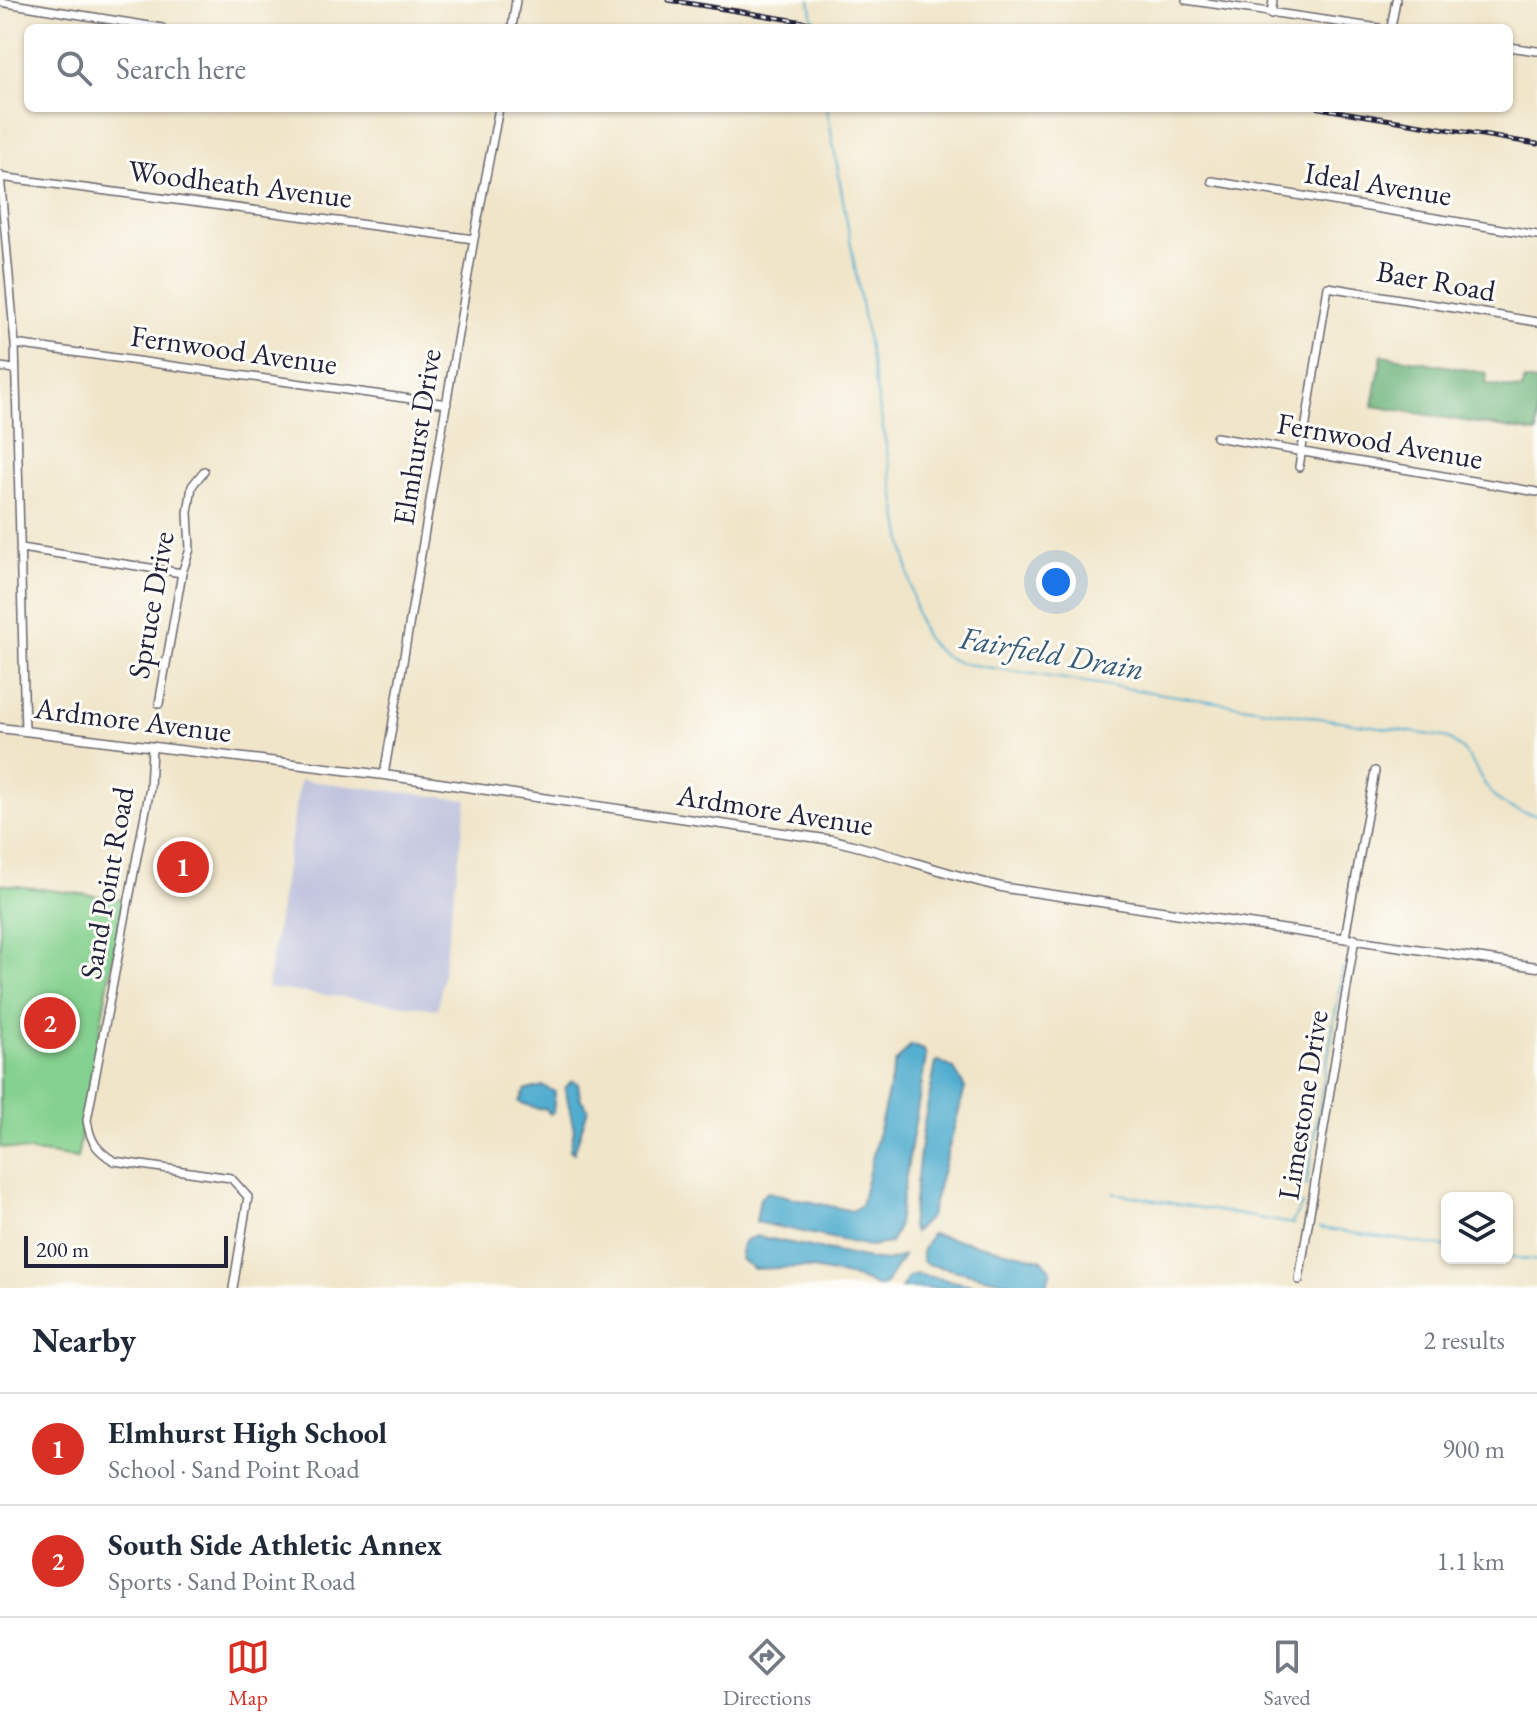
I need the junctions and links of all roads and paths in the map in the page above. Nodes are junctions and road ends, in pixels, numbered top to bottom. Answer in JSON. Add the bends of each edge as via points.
{"nodes":[{"id":1,"x":516,"y":0,"type":"edge"},
{"id":2,"x":1186,"y":0,"type":"edge"},
{"id":3,"x":1273,"y":0,"type":"edge"},
{"id":4,"x":1396,"y":0,"type":"edge"},
{"id":5,"x":0,"y":2,"type":"edge"},
{"id":6,"x":1271,"y":14,"type":"junction"},
{"id":7,"x":137,"y":24,"type":"edge"},
{"id":8,"x":513,"y":24,"type":"edge"},
{"id":9,"x":1348,"y":24,"type":"edge"},
{"id":10,"x":1392,"y":24,"type":"edge"},
{"id":11,"x":1513,"y":48,"type":"edge"},
{"id":12,"x":1537,"y":51,"type":"edge"},
{"id":13,"x":498,"y":112,"type":"edge"},
{"id":14,"x":0,"y":176,"type":"edge"},
{"id":15,"x":1212,"y":181,"type":"dead end"},
{"id":16,"x":1537,"y":235,"type":"edge"},
{"id":17,"x":474,"y":239,"type":"junction"},
{"id":18,"x":3,"y":245,"type":"edge"},
{"id":19,"x":1537,"y":322,"type":"edge"},
{"id":20,"x":15,"y":344,"type":"junction"},
{"id":21,"x":0,"y":367,"type":"edge"},
{"id":22,"x":15,"y":369,"type":"junction"},
{"id":23,"x":447,"y":404,"type":"junction"},
{"id":24,"x":1216,"y":437,"type":"dead end"},
{"id":25,"x":1301,"y":452,"type":"junction"},
{"id":26,"x":1299,"y":467,"type":"dead end"},
{"id":27,"x":204,"y":471,"type":"dead end"},
{"id":28,"x":1537,"y":492,"type":"edge"},
{"id":29,"x":21,"y":548,"type":"junction"},
{"id":30,"x":182,"y":573,"type":"junction"},
{"id":31,"x":159,"y":704,"type":"dead end"},
{"id":32,"x":0,"y":728,"type":"edge"},
{"id":33,"x":25,"y":731,"type":"junction"},
{"id":34,"x":152,"y":748,"type":"junction"},
{"id":35,"x":1375,"y":771,"type":"dead end"},
{"id":36,"x":384,"y":775,"type":"junction"},
{"id":37,"x":1350,"y":937,"type":"junction"},
{"id":38,"x":1537,"y":967,"type":"edge"},
{"id":39,"x":1299,"y":1280,"type":"dead end"},
{"id":40,"x":233,"y":1288,"type":"edge"}],
"edges":[{"from":1,"to":8,"type":"street"},
{"from":2,"to":6,"type":"street"},
{"from":3,"to":6,"type":"street"},
{"from":4,"to":10,"type":"street"},
{"from":5,"to":7,"type":"street"},
{"from":6,"to":9,"type":"street"},
{"from":11,"to":12,"type":"street"},
{"from":13,"to":17,"type":"street","name":"Elmhurst Drive"},
{"from":14,"to":17,"type":"street","name":"Woodheath Avenue"},
{"from":14,"to":18,"type":"street"},
{"from":15,"to":16,"type":"street","name":"Ideal Avenue"},
{"from":17,"to":23,"type":"street","name":"Elmhurst Drive"},
{"from":18,"to":20,"type":"street"},
{"from":19,"to":25,"type":"street","name":"Baer Road","via":[[1328,287]]},
{"from":20,"to":22,"type":"street"},
{"from":20,"to":23,"type":"street","name":"Fernwood Avenue"},
{"from":21,"to":22,"type":"street"},
{"from":22,"to":29,"type":"street"},
{"from":23,"to":36,"type":"street","name":"Elmhurst Drive"},
{"from":24,"to":25,"type":"street","name":"Fernwood Avenue"},
{"from":25,"to":26,"type":"street"},
{"from":25,"to":28,"type":"street","name":"Fernwood Avenue"},
{"from":27,"to":30,"type":"street","name":"Spruce Drive","via":[[192,486],[190,549]]},
{"from":29,"to":30,"type":"street"},
{"from":29,"to":33,"type":"street"},
{"from":30,"to":31,"type":"street","name":"Spruce Drive"},
{"from":32,"to":33,"type":"main road","name":"Ardmore Avenue"},
{"from":33,"to":34,"type":"main road","name":"Ardmore Avenue"},
{"from":34,"to":36,"type":"main road","name":"Ardmore Avenue"},
{"from":34,"to":40,"type":"street","name":"Sand Point Road","via":[[150,788],[88,1129],[99,1152],[114,1161],[231,1178],[240,1186],[248,1197]]},
{"from":35,"to":37,"type":"street","name":"Limestone Drive"},
{"from":36,"to":37,"type":"main road","name":"Ardmore Avenue","via":[[832,840],[1006,888]]},
{"from":37,"to":38,"type":"main road","name":"Ardmore Avenue"},
{"from":37,"to":39,"type":"street","name":"Limestone Drive"}]}
